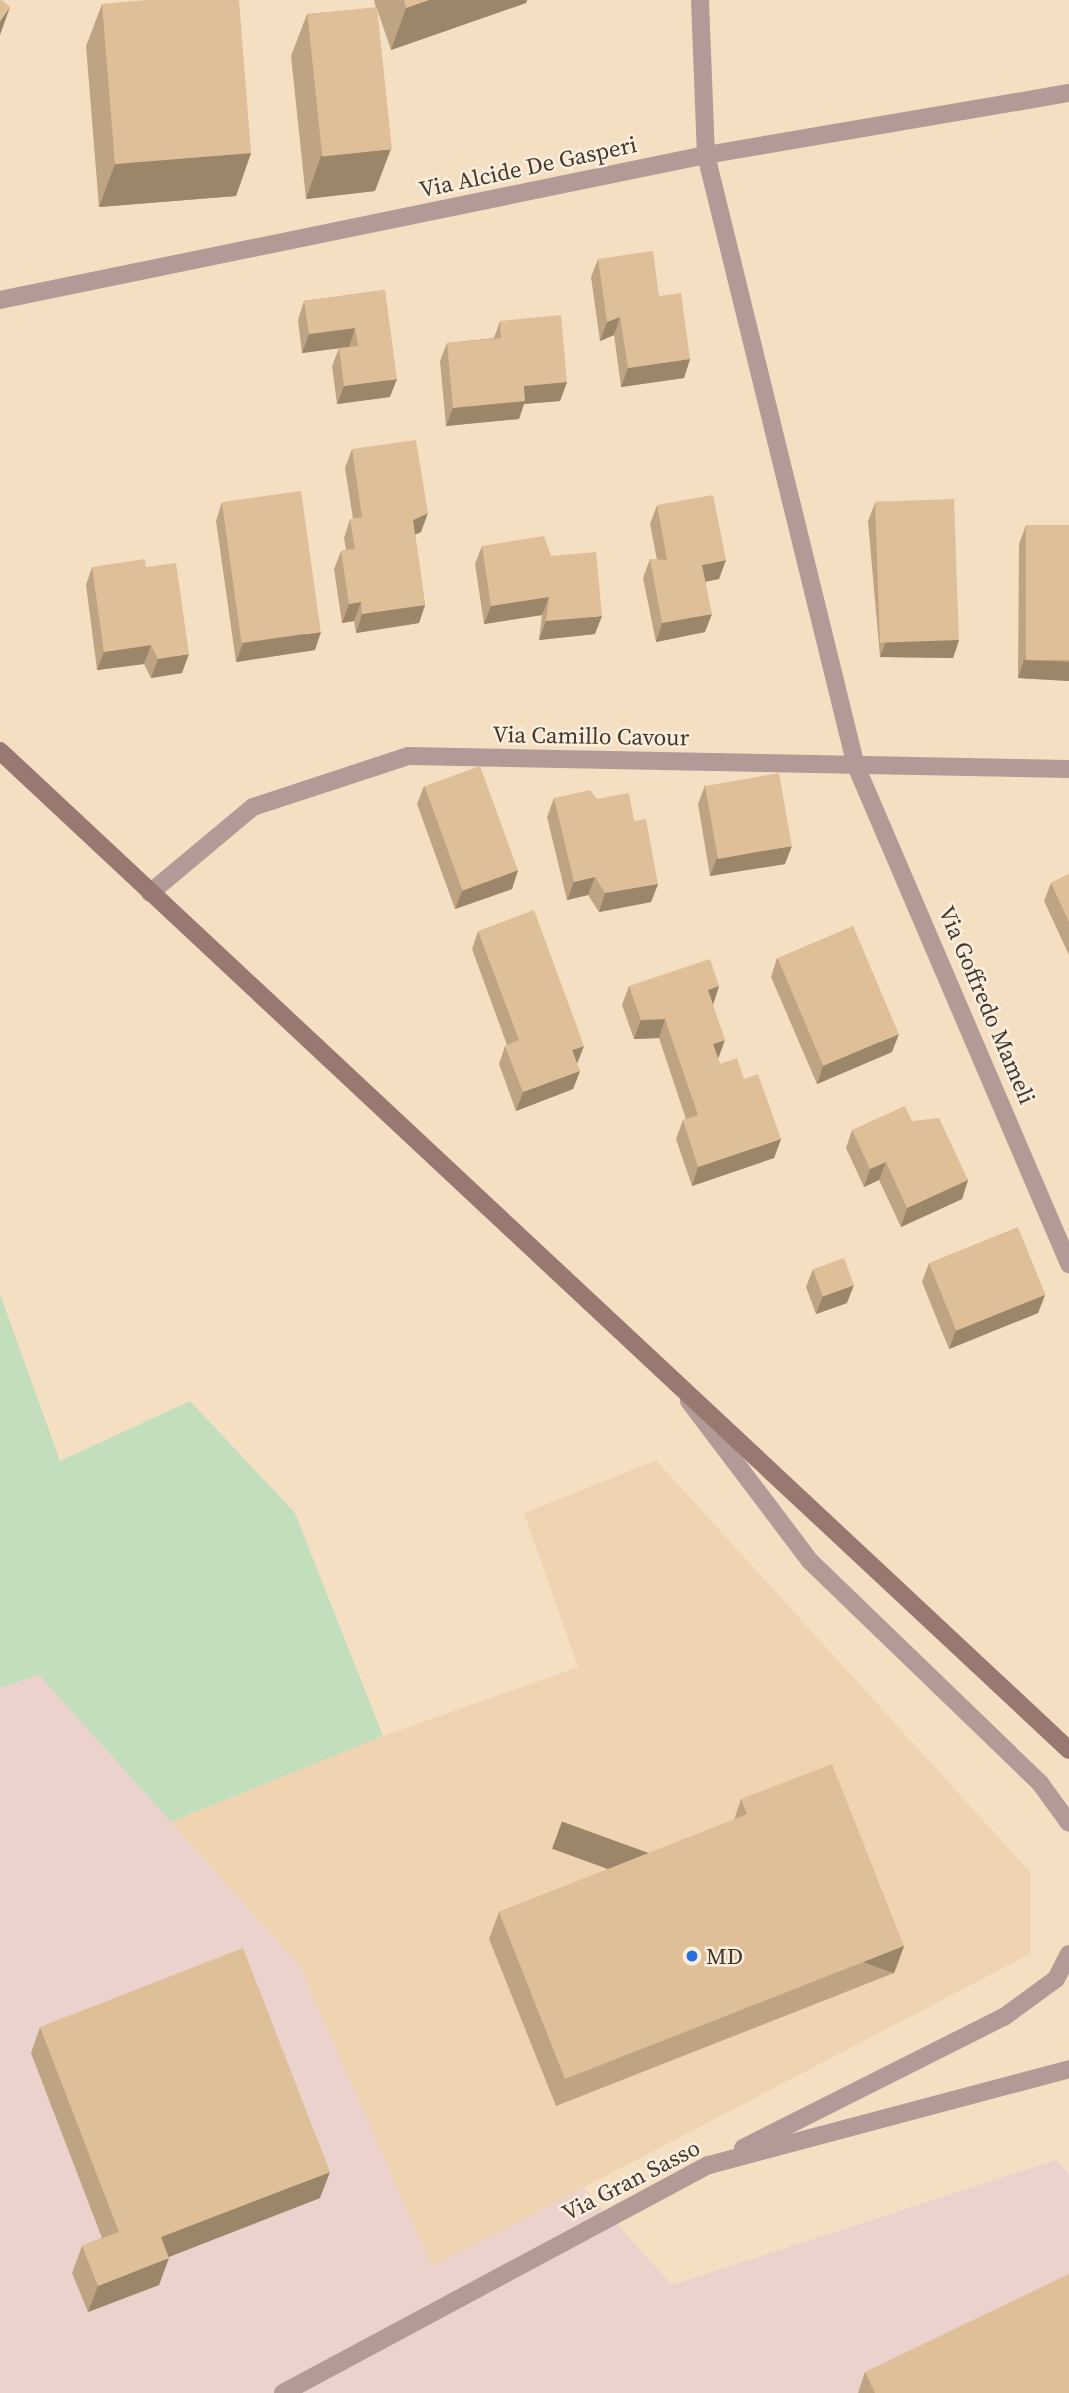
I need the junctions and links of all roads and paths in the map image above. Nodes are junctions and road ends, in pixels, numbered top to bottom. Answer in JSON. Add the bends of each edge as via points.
{"nodes":[{"id":1,"x":700,"y":0,"type":"edge"},
{"id":2,"x":1069,"y":93,"type":"edge"},
{"id":3,"x":706,"y":155,"type":"junction"},
{"id":4,"x":0,"y":300,"type":"edge"},
{"id":5,"x":0,"y":751,"type":"edge"},
{"id":6,"x":856,"y":766,"type":"junction"},
{"id":7,"x":1069,"y":769,"type":"edge"},
{"id":8,"x":150,"y":893,"type":"junction"},
{"id":9,"x":1069,"y":1264,"type":"edge"},
{"id":10,"x":685,"y":1396,"type":"junction"},
{"id":11,"x":1069,"y":1750,"type":"edge"},
{"id":12,"x":1069,"y":1823,"type":"edge"},
{"id":13,"x":1069,"y":1954,"type":"edge"},
{"id":14,"x":1069,"y":2069,"type":"edge"},
{"id":15,"x":709,"y":2165,"type":"junction"},
{"id":16,"x":283,"y":2393,"type":"edge"}],
"edges":[{"from":1,"to":3,"type":"street","name":"Via Goffredo Mameli"},
{"from":2,"to":3,"type":"street","name":"Via Alcide De Gasperi"},
{"from":3,"to":4,"type":"street","name":"Via Alcide De Gasperi"},
{"from":3,"to":6,"type":"street","name":"Via Goffredo Mameli"},
{"from":5,"to":8,"type":"main road"},
{"from":6,"to":7,"type":"street","name":"Via Camillo Cavour"},
{"from":6,"to":8,"type":"street","name":"Via Camillo Cavour","via":[[408,756],[253,807]]},
{"from":6,"to":9,"type":"street","name":"Via Goffredo Mameli"},
{"from":8,"to":10,"type":"main road"},
{"from":10,"to":11,"type":"main road"},
{"from":10,"to":12,"type":"street","via":[[810,1561],[1040,1783]]},
{"from":13,"to":15,"type":"street","via":[[1056,1979],[1004,2017]]},
{"from":14,"to":15,"type":"street","name":"Via Gran Sasso"},
{"from":15,"to":16,"type":"street","name":"Via Gran Sasso"}]}
